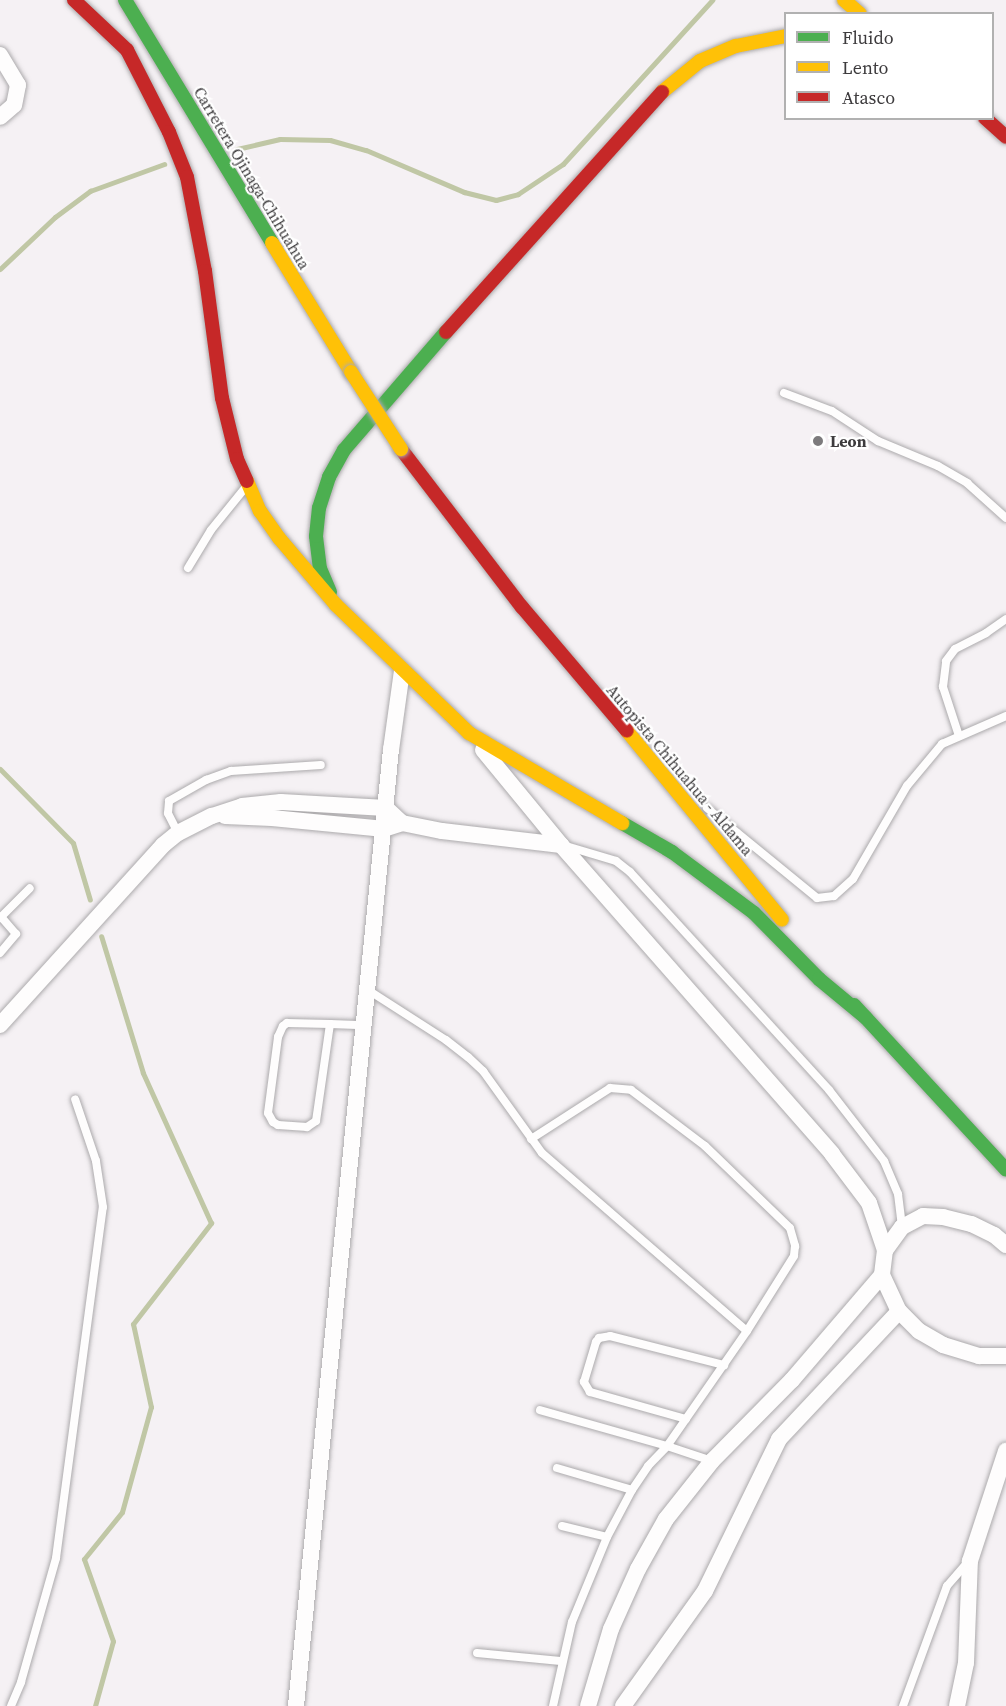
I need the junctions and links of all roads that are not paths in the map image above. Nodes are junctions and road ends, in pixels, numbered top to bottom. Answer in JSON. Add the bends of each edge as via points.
{"nodes":[{"id":1,"x":74,"y":0,"type":"edge"},
{"id":2,"x":125,"y":0,"type":"edge"},
{"id":3,"x":844,"y":0,"type":"edge"},
{"id":4,"x":858,"y":12,"type":"edge"},
{"id":5,"x":784,"y":36,"type":"edge"},
{"id":6,"x":0,"y":55,"type":"edge"},
{"id":7,"x":0,"y":117,"type":"edge"},
{"id":8,"x":987,"y":120,"type":"edge"},
{"id":9,"x":1006,"y":136,"type":"edge"},
{"id":10,"x":351,"y":372,"type":"joint"},
{"id":11,"x":784,"y":393,"type":"dead end"},
{"id":12,"x":247,"y":486,"type":"junction"},
{"id":13,"x":1006,"y":518,"type":"edge"},
{"id":14,"x":188,"y":568,"type":"dead end"},
{"id":15,"x":336,"y":605,"type":"junction"},
{"id":16,"x":1006,"y":619,"type":"edge"},
{"id":17,"x":402,"y":671,"type":"junction"},
{"id":18,"x":1006,"y":716,"type":"edge"},
{"id":19,"x":469,"y":733,"type":"junction"},
{"id":20,"x":959,"y":736,"type":"junction"},
{"id":21,"x":321,"y":765,"type":"dead end"},
{"id":22,"x":674,"y":787,"type":"junction"},
{"id":23,"x":386,"y":808,"type":"junction"},
{"id":24,"x":212,"y":816,"type":"junction"},
{"id":25,"x":402,"y":823,"type":"junction"},
{"id":26,"x":384,"y":829,"type":"junction"},
{"id":27,"x":178,"y":833,"type":"junction"},
{"id":28,"x":561,"y":845,"type":"junction"},
{"id":29,"x":30,"y":888,"type":"dead end"},
{"id":30,"x":1,"y":918,"type":"edge"},
{"id":31,"x":0,"y":953,"type":"edge"},
{"id":32,"x":367,"y":990,"type":"junction"},
{"id":33,"x":866,"y":1018,"type":"junction"},
{"id":34,"x":330,"y":1024,"type":"junction"},
{"id":35,"x":0,"y":1025,"type":"edge"},
{"id":36,"x":365,"y":1025,"type":"junction"},
{"id":37,"x":75,"y":1099,"type":"dead end"},
{"id":38,"x":531,"y":1139,"type":"junction"},
{"id":39,"x":1006,"y":1170,"type":"edge"},
{"id":40,"x":902,"y":1227,"type":"junction"},
{"id":41,"x":1006,"y":1245,"type":"edge"},
{"id":42,"x":885,"y":1250,"type":"junction"},
{"id":43,"x":882,"y":1275,"type":"junction"},
{"id":44,"x":899,"y":1311,"type":"junction"},
{"id":45,"x":747,"y":1331,"type":"junction"},
{"id":46,"x":1006,"y":1356,"type":"edge"},
{"id":47,"x":724,"y":1365,"type":"junction"},
{"id":48,"x":540,"y":1410,"type":"dead end"},
{"id":49,"x":686,"y":1419,"type":"junction"},
{"id":50,"x":667,"y":1446,"type":"junction"},
{"id":51,"x":1006,"y":1450,"type":"edge"},
{"id":52,"x":712,"y":1461,"type":"junction"},
{"id":53,"x":557,"y":1468,"type":"dead end"},
{"id":54,"x":632,"y":1490,"type":"junction"},
{"id":55,"x":562,"y":1526,"type":"dead end"},
{"id":56,"x":607,"y":1537,"type":"junction"},
{"id":57,"x":970,"y":1561,"type":"junction"},
{"id":58,"x":477,"y":1653,"type":"dead end"},
{"id":59,"x":561,"y":1661,"type":"junction"},
{"id":60,"x":11,"y":1706,"type":"edge"},
{"id":61,"x":296,"y":1706,"type":"edge"},
{"id":62,"x":553,"y":1706,"type":"edge"},
{"id":63,"x":588,"y":1706,"type":"edge"},
{"id":64,"x":623,"y":1706,"type":"edge"},
{"id":65,"x":903,"y":1706,"type":"edge"},
{"id":66,"x":957,"y":1706,"type":"edge"}],
"edges":[{"from":1,"to":12,"type":"highway","via":[[127,50],[187,177],[205,271],[222,398]]},
{"from":2,"to":10,"type":"highway","name":"Carretera Ojinaga-Chihuahua"},
{"from":3,"to":4,"type":"highway"},
{"from":5,"to":15,"type":"highway","via":[[735,46],[700,61],[668,86],[402,380],[344,450],[329,477],[319,508],[316,536],[320,569]]},
{"from":6,"to":7,"type":"street","via":[[18,85],[14,105]]},
{"from":8,"to":9,"type":"highway"},
{"from":10,"to":22,"type":"highway","name":"Autopista Chihuahua - Aldama","bridge":true,"via":[[401,449],[522,607]]},
{"from":11,"to":13,"type":"lane","via":[[832,411],[878,441],[938,466],[967,483]]},
{"from":12,"to":14,"type":"lane","via":[[211,530]]},
{"from":12,"to":15,"type":"highway","via":[[279,538]]},
{"from":15,"to":17,"type":"highway"},
{"from":16,"to":20,"type":"lane","via":[[956,649],[946,661],[943,687]]},
{"from":17,"to":19,"type":"highway"},
{"from":17,"to":23,"type":"street"},
{"from":18,"to":20,"type":"lane"},
{"from":19,"to":28,"type":"street"},
{"from":19,"to":33,"type":"highway","via":[[672,852],[754,913]]},
{"from":20,"to":22,"type":"lane","via":[[942,744],[914,776],[853,879],[826,898],[816,898],[714,813]]},
{"from":21,"to":27,"type":"lane","via":[[231,771],[206,780],[169,801],[168,813]]},
{"from":22,"to":33,"type":"highway","name":"Autopista Chihuahua - Aldama","via":[[825,974]]},
{"from":23,"to":24,"type":"street","via":[[259,803]]},
{"from":23,"to":25,"type":"street"},
{"from":23,"to":26,"type":"street"},
{"from":24,"to":26,"type":"street"},
{"from":24,"to":27,"type":"street"},
{"from":25,"to":26,"type":"street"},
{"from":25,"to":28,"type":"street"},
{"from":26,"to":32,"type":"street"},
{"from":27,"to":35,"type":"street"},
{"from":28,"to":40,"type":"lane","via":[[616,861],[630,872],[829,1090],[884,1161],[898,1194]]},
{"from":28,"to":42,"type":"street","via":[[843,1168],[868,1203]]},
{"from":29,"to":30,"type":"lane"},
{"from":30,"to":31,"type":"lane","via":[[16,934]]},
{"from":32,"to":36,"type":"street"},
{"from":32,"to":38,"type":"lane","via":[[447,1040],[476,1064]]},
{"from":33,"to":39,"type":"highway","name":"Autopista Chihuahua - Aldama"},
{"from":34,"to":34,"type":"lane","via":[[316,1121],[307,1128],[278,1125],[268,1113],[279,1030],[287,1023]]},
{"from":34,"to":36,"type":"lane"},
{"from":36,"to":61,"type":"street"},
{"from":37,"to":60,"type":"lane","via":[[96,1161],[103,1207],[56,1558]]},
{"from":38,"to":45,"type":"lane","via":[[542,1153]]},
{"from":38,"to":45,"type":"lane","via":[[610,1088],[620,1087],[641,1096],[705,1146],[793,1235],[794,1256]]},
{"from":40,"to":41,"type":"street","via":[[922,1216],[944,1217],[971,1224]]},
{"from":40,"to":42,"type":"street"},
{"from":42,"to":43,"type":"street"},
{"from":43,"to":44,"type":"street"},
{"from":43,"to":52,"type":"street","via":[[792,1380]]},
{"from":44,"to":46,"type":"street","via":[[919,1331],[943,1345],[979,1356]]},
{"from":44,"to":64,"type":"street","via":[[779,1439],[705,1591]]},
{"from":45,"to":47,"type":"lane"},
{"from":47,"to":49,"type":"lane"},
{"from":47,"to":49,"type":"lane","via":[[610,1336],[596,1342],[584,1382],[591,1392]]},
{"from":48,"to":50,"type":"lane"},
{"from":49,"to":50,"type":"lane"},
{"from":50,"to":52,"type":"lane"},
{"from":50,"to":54,"type":"lane"},
{"from":51,"to":57,"type":"street"},
{"from":52,"to":63,"type":"street","via":[[666,1519],[638,1569],[611,1629]]},
{"from":53,"to":54,"type":"lane"},
{"from":54,"to":56,"type":"lane"},
{"from":55,"to":56,"type":"lane"},
{"from":56,"to":59,"type":"lane","via":[[572,1622]]},
{"from":57,"to":65,"type":"lane","via":[[947,1586]]},
{"from":57,"to":66,"type":"street","via":[[966,1663]]},
{"from":58,"to":59,"type":"lane"},
{"from":59,"to":62,"type":"lane"}]}
